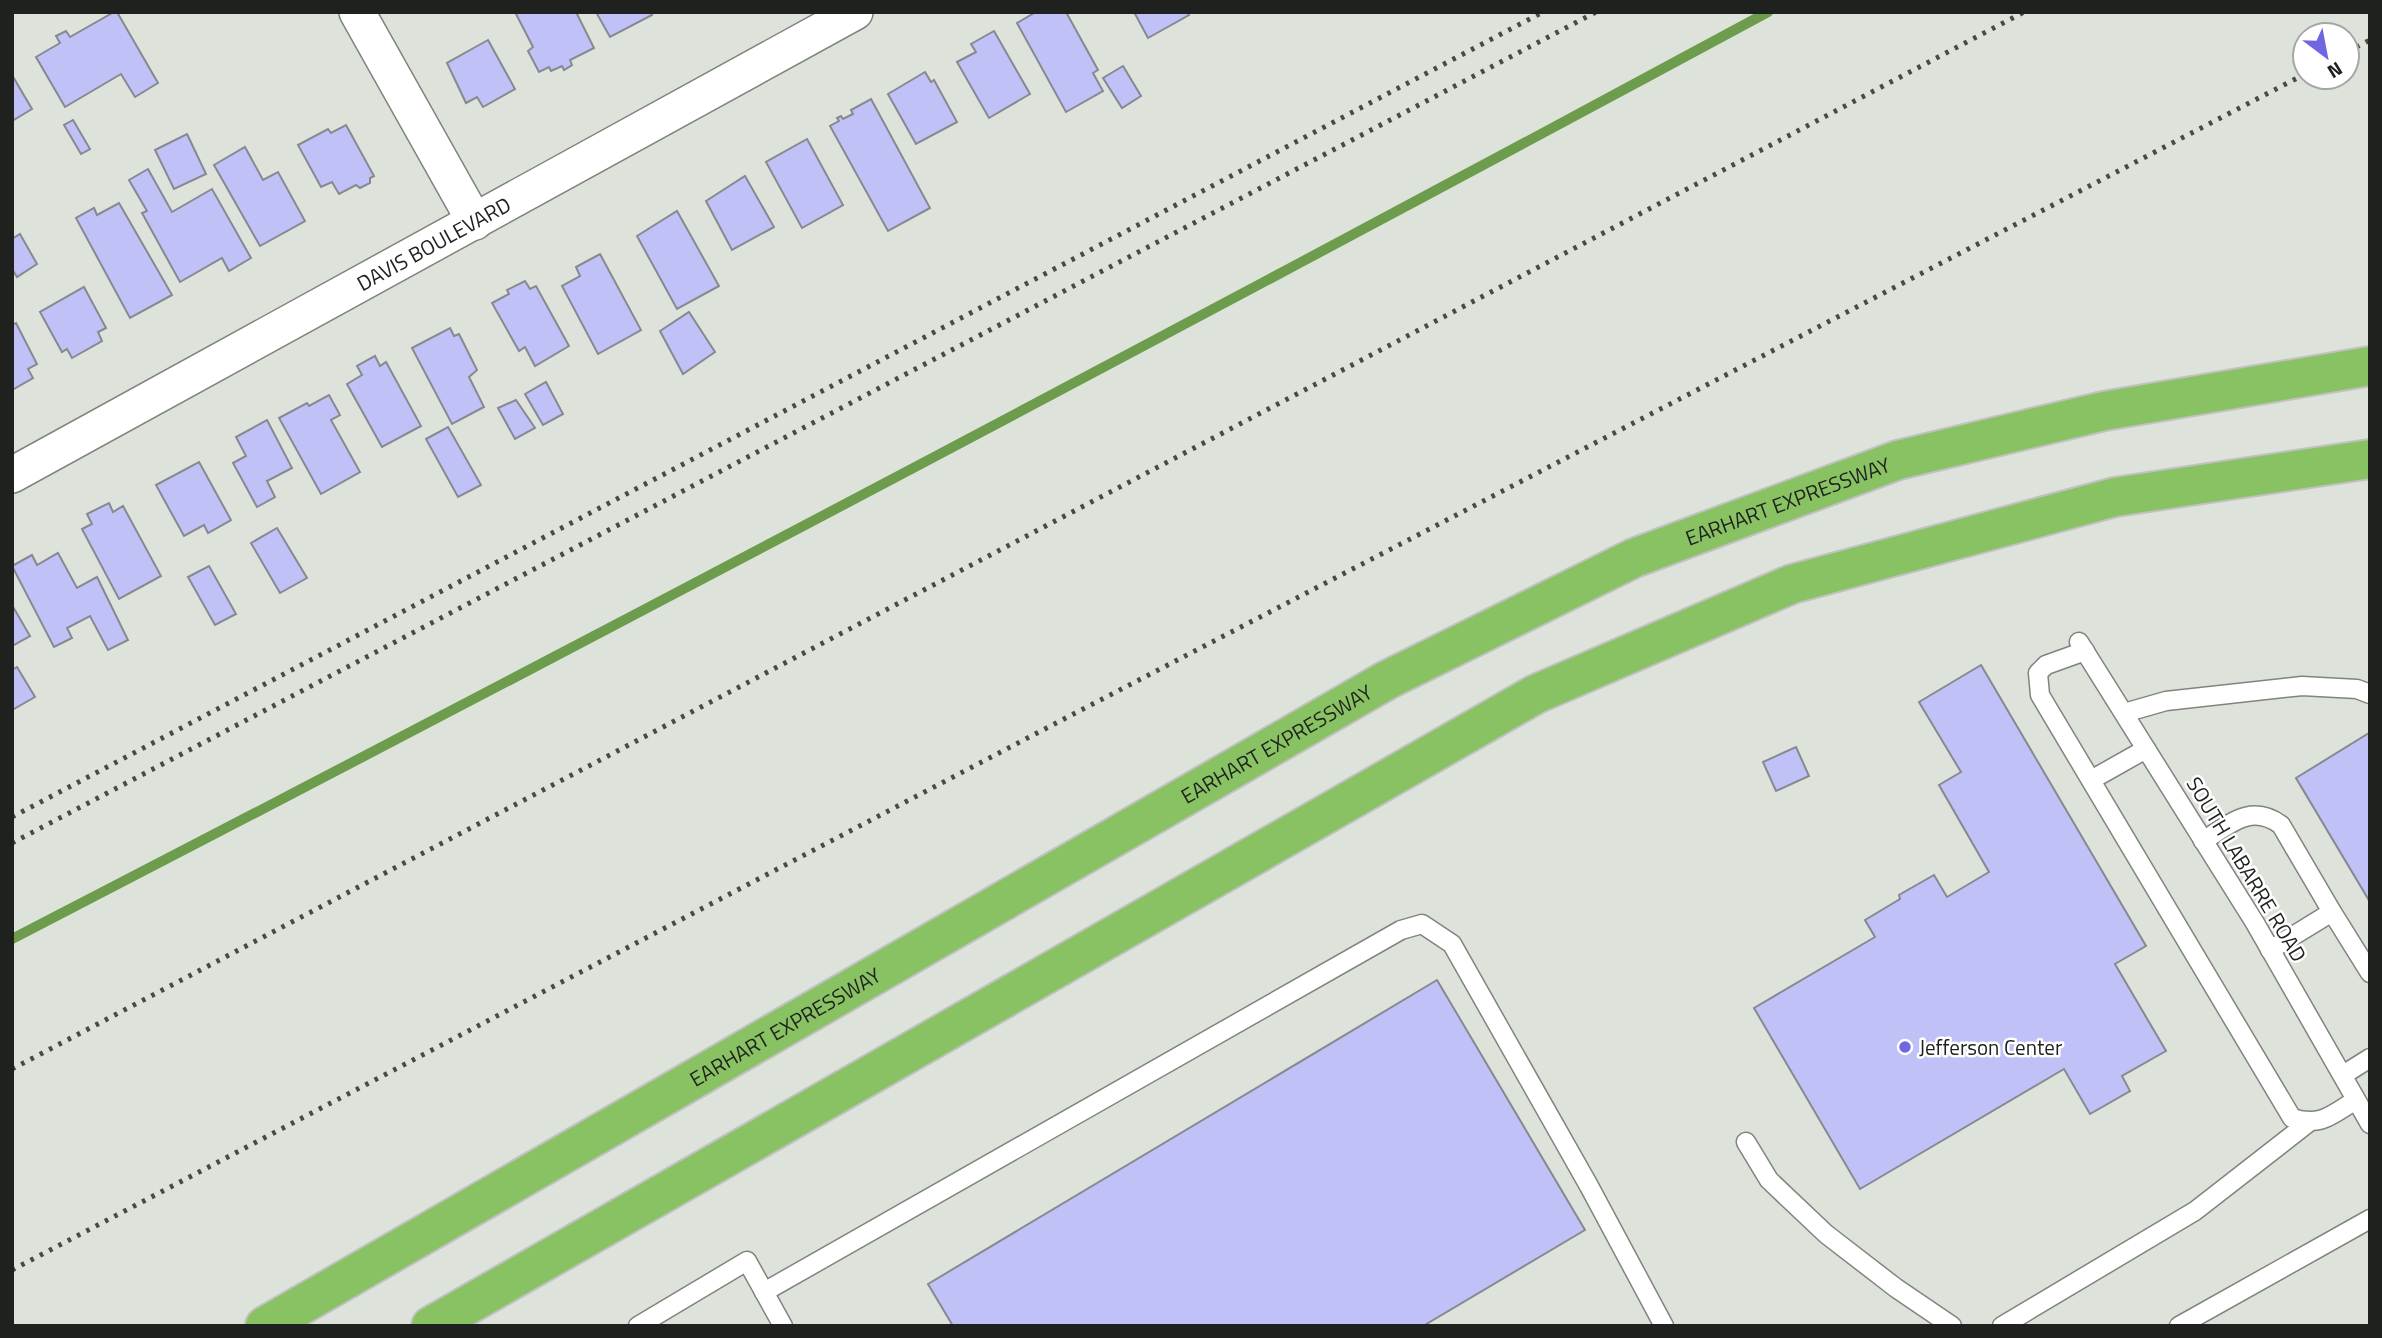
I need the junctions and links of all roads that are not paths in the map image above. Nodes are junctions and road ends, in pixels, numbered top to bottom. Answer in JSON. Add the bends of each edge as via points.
{"nodes":[{"id":1,"x":357,"y":12,"type":"edge"},
{"id":2,"x":855,"y":12,"type":"edge"},
{"id":3,"x":475,"y":222,"type":"junction"},
{"id":4,"x":2370,"y":366,"type":"edge"},
{"id":5,"x":2370,"y":459,"type":"edge"},
{"id":6,"x":12,"y":475,"type":"edge"},
{"id":7,"x":2370,"y":694,"type":"edge"},
{"id":8,"x":2124,"y":713,"type":"junction"},
{"id":9,"x":2146,"y":749,"type":"junction"},
{"id":10,"x":2091,"y":780,"type":"junction"},
{"id":11,"x":2203,"y":841,"type":"junction"},
{"id":12,"x":2332,"y":912,"type":"junction"},
{"id":13,"x":2270,"y":950,"type":"junction"},
{"id":14,"x":2370,"y":973,"type":"edge"},
{"id":15,"x":2370,"y":1058,"type":"edge"},
{"id":16,"x":2343,"y":1075,"type":"junction"},
{"id":17,"x":2356,"y":1100,"type":"junction"},
{"id":18,"x":2308,"y":1123,"type":"junction"},
{"id":19,"x":2370,"y":1124,"type":"edge"},
{"id":20,"x":1746,"y":1142,"type":"dead end"},
{"id":21,"x":2370,"y":1219,"type":"edge"},
{"id":22,"x":764,"y":1292,"type":"junction"},
{"id":23,"x":265,"y":1326,"type":"edge"},
{"id":24,"x":431,"y":1326,"type":"edge"},
{"id":25,"x":638,"y":1326,"type":"edge"},
{"id":26,"x":783,"y":1326,"type":"edge"},
{"id":27,"x":1664,"y":1326,"type":"edge"},
{"id":28,"x":1952,"y":1326,"type":"edge"},
{"id":29,"x":2002,"y":1326,"type":"edge"},
{"id":30,"x":2179,"y":1326,"type":"edge"}],
"edges":[{"from":1,"to":3,"type":"street"},
{"from":2,"to":3,"type":"street","name":"DAVIS BOULEVARD"},
{"from":3,"to":6,"type":"street","name":"DAVIS BOULEVARD"},
{"from":4,"to":23,"type":"highway","name":"EARHART EXPRESSWAY","via":[[2104,411],[1898,460],[1634,558],[1387,680]]},
{"from":5,"to":24,"type":"highway","via":[[2115,497],[1792,584],[1536,694]]},
{"from":7,"to":8,"type":"lane","via":[[2302,686],[2166,701]]},
{"from":8,"to":9,"type":"lane","name":"SOUTH LABARRE ROAD"},
{"from":8,"to":10,"type":"lane","name":"SOUTH LABARRE ROAD","via":[[2082,646],[2038,673],[2040,695]]},
{"from":9,"to":10,"type":"lane"},
{"from":9,"to":11,"type":"lane","name":"SOUTH LABARRE ROAD"},
{"from":10,"to":18,"type":"lane","via":[[2292,1118]]},
{"from":11,"to":12,"type":"lane","via":[[2237,820],[2258,813],[2271,818],[2281,825]]},
{"from":11,"to":13,"type":"lane","name":"SOUTH LABARRE ROAD"},
{"from":12,"to":13,"type":"lane"},
{"from":12,"to":14,"type":"lane"},
{"from":13,"to":16,"type":"lane","name":"SOUTH LABARRE ROAD"},
{"from":15,"to":16,"type":"lane"},
{"from":16,"to":17,"type":"lane","name":"SOUTH LABARRE ROAD"},
{"from":17,"to":18,"type":"lane"},
{"from":17,"to":19,"type":"lane","name":"SOUTH LABARRE ROAD"},
{"from":18,"to":29,"type":"lane","via":[[2195,1211]]},
{"from":20,"to":28,"type":"lane","via":[[1769,1180],[1826,1234]]},
{"from":21,"to":30,"type":"lane"},
{"from":22,"to":25,"type":"lane","via":[[747,1261]]},
{"from":22,"to":26,"type":"lane"},
{"from":22,"to":27,"type":"lane","via":[[1401,930],[1422,924],[1452,944]]}]}
